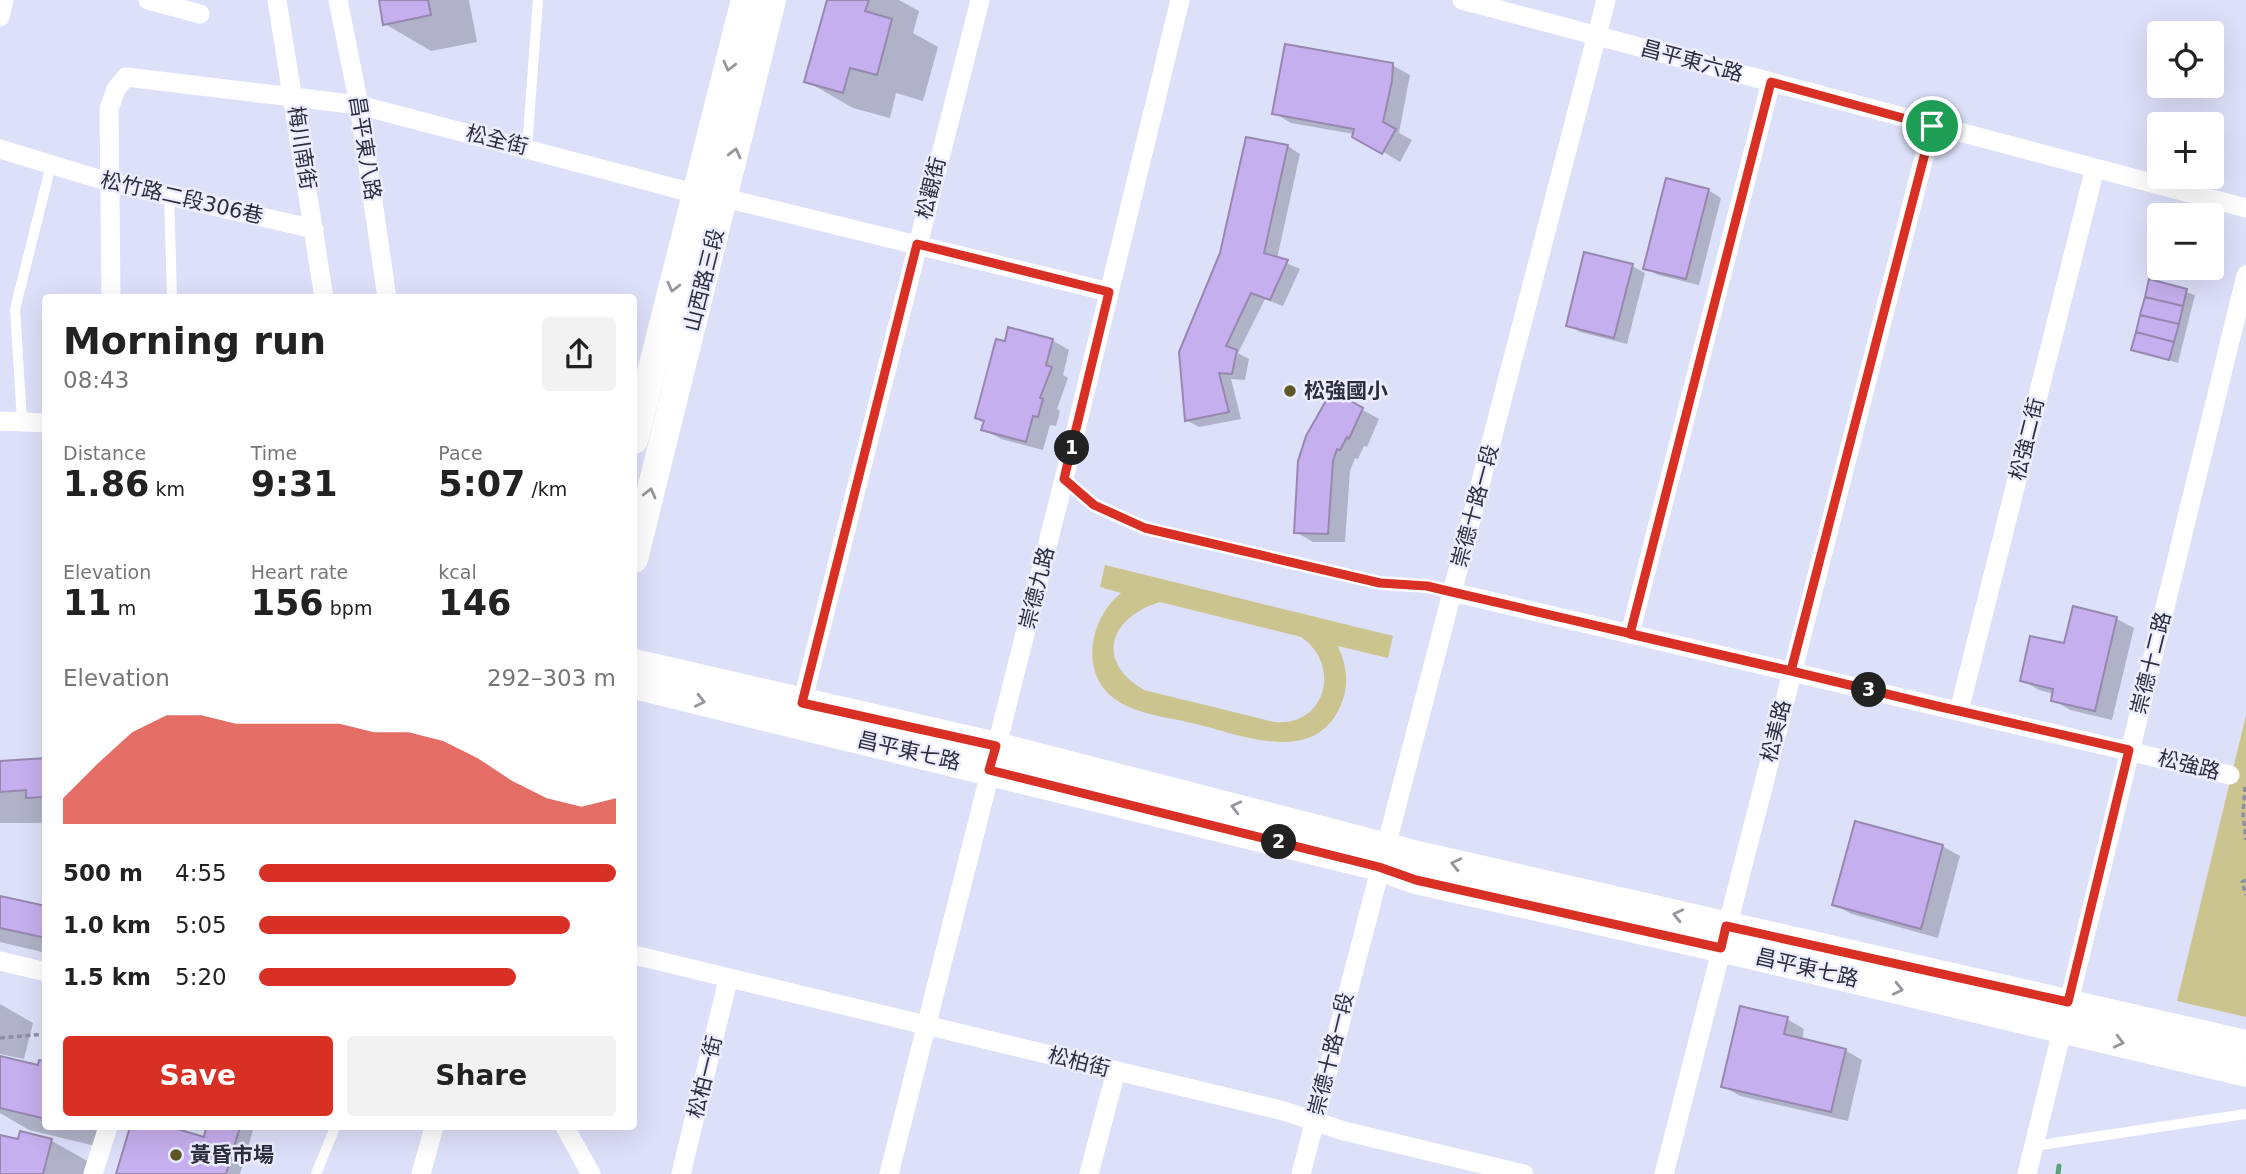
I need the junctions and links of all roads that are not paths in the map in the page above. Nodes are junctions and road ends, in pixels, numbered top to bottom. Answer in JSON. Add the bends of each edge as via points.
{"nodes":[{"id":1,"x":4,"y":0,"type":"edge"},
{"id":2,"x":148,"y":0,"type":"edge"},
{"id":3,"x":277,"y":0,"type":"edge"},
{"id":4,"x":338,"y":0,"type":"edge"},
{"id":5,"x":538,"y":0,"type":"edge"},
{"id":6,"x":745,"y":0,"type":"edge"},
{"id":7,"x":772,"y":0,"type":"edge"},
{"id":8,"x":980,"y":0,"type":"edge"},
{"id":9,"x":1180,"y":0,"type":"edge"},
{"id":10,"x":1462,"y":0,"type":"edge"},
{"id":11,"x":1606,"y":0,"type":"edge"},
{"id":12,"x":200,"y":14,"type":"dead end"},
{"id":13,"x":0,"y":17,"type":"edge"},
{"id":14,"x":1597,"y":36,"type":"junction"},
{"id":15,"x":1771,"y":82,"type":"junction"},
{"id":16,"x":295,"y":99,"type":"junction"},
{"id":17,"x":359,"y":105,"type":"junction"},
{"id":18,"x":1932,"y":126,"type":"junction"},
{"id":19,"x":527,"y":148,"type":"junction"},
{"id":20,"x":0,"y":149,"type":"edge"},
{"id":21,"x":51,"y":165,"type":"junction"},
{"id":22,"x":2095,"y":168,"type":"junction"},
{"id":23,"x":109,"y":182,"type":"junction"},
{"id":24,"x":697,"y":194,"type":"junction"},
{"id":25,"x":169,"y":195,"type":"junction"},
{"id":26,"x":725,"y":198,"type":"junction"},
{"id":27,"x":2246,"y":208,"type":"edge"},
{"id":28,"x":314,"y":229,"type":"junction"},
{"id":29,"x":917,"y":244,"type":"junction"},
{"id":30,"x":2246,"y":275,"type":"edge"},
{"id":31,"x":1109,"y":292,"type":"junction"},
{"id":32,"x":111,"y":294,"type":"edge"},
{"id":33,"x":172,"y":294,"type":"edge"},
{"id":34,"x":323,"y":294,"type":"edge"},
{"id":35,"x":386,"y":294,"type":"edge"},
{"id":36,"x":0,"y":421,"type":"edge"},
{"id":37,"x":22,"y":421,"type":"junction"},
{"id":38,"x":42,"y":423,"type":"edge"},
{"id":39,"x":637,"y":428,"type":"edge"},
{"id":40,"x":1064,"y":479,"type":"junction"},
{"id":41,"x":637,"y":547,"type":"edge"},
{"id":42,"x":1452,"y":592,"type":"junction"},
{"id":43,"x":1630,"y":634,"type":"junction"},
{"id":44,"x":637,"y":664,"type":"edge"},
{"id":45,"x":1791,"y":671,"type":"junction"},
{"id":46,"x":637,"y":686,"type":"edge"},
{"id":47,"x":802,"y":703,"type":"junction"},
{"id":48,"x":1959,"y":711,"type":"junction"},
{"id":49,"x":2129,"y":750,"type":"junction"},
{"id":50,"x":992,"y":758,"type":"junction"},
{"id":51,"x":2238,"y":777,"type":"edge"},
{"id":52,"x":1382,"y":856,"type":"junction"},
{"id":53,"x":1723,"y":937,"type":"junction"},
{"id":54,"x":637,"y":956,"type":"edge"},
{"id":55,"x":0,"y":961,"type":"edge"},
{"id":56,"x":42,"y":971,"type":"edge"},
{"id":57,"x":728,"y":980,"type":"junction"},
{"id":58,"x":2065,"y":1015,"type":"junction"},
{"id":59,"x":926,"y":1024,"type":"junction"},
{"id":60,"x":2246,"y":1044,"type":"edge"},
{"id":61,"x":1115,"y":1071,"type":"junction"},
{"id":62,"x":2246,"y":1073,"type":"edge"},
{"id":63,"x":2243,"y":1114,"type":"edge"},
{"id":64,"x":1315,"y":1121,"type":"junction"},
{"id":65,"x":2246,"y":1125,"type":"edge"},
{"id":66,"x":107,"y":1130,"type":"edge"},
{"id":67,"x":334,"y":1130,"type":"dead end"},
{"id":68,"x":433,"y":1130,"type":"edge"},
{"id":69,"x":567,"y":1130,"type":"edge"},
{"id":70,"x":2034,"y":1146,"type":"junction"},
{"id":71,"x":1490,"y":1170,"type":"edge"},
{"id":72,"x":93,"y":1174,"type":"edge"},
{"id":73,"x":316,"y":1174,"type":"edge"},
{"id":74,"x":421,"y":1174,"type":"edge"},
{"id":75,"x":591,"y":1174,"type":"edge"},
{"id":76,"x":681,"y":1174,"type":"edge"},
{"id":77,"x":888,"y":1174,"type":"edge"},
{"id":78,"x":1089,"y":1174,"type":"edge"},
{"id":79,"x":1301,"y":1174,"type":"edge"},
{"id":80,"x":1524,"y":1174,"type":"edge"},
{"id":81,"x":1664,"y":1174,"type":"edge"},
{"id":82,"x":2027,"y":1174,"type":"edge"}],
"edges":[{"from":1,"to":13,"type":"street"},
{"from":2,"to":12,"type":"street"},
{"from":3,"to":16,"type":"street","name":"梅川南街"},
{"from":4,"to":17,"type":"street","name":"昌平東八路"},
{"from":5,"to":19,"type":"lane"},
{"from":6,"to":24,"type":"street","name":"山西路三段","one_way":true},
{"from":26,"to":7,"type":"street","name":"山西路三段","one_way":true},
{"from":8,"to":29,"type":"street","name":"松觀街"},
{"from":9,"to":31,"type":"street","name":"崇德九路"},
{"from":10,"to":14,"type":"street","name":"昌平東六路"},
{"from":11,"to":14,"type":"street","name":"崇德十路一段"},
{"from":14,"to":15,"type":"street","name":"昌平東六路"},
{"from":14,"to":42,"type":"street","name":"崇德十路一段"},
{"from":15,"to":18,"type":"street","name":"昌平東六路"},
{"from":15,"to":43,"type":"street"},
{"from":16,"to":17,"type":"street","name":"松全街"},
{"from":16,"to":23,"type":"street","name":"松全街","via":[[126,77],[109,109]]},
{"from":16,"to":28,"type":"street","name":"梅川南街"},
{"from":17,"to":19,"type":"street","name":"松全街"},
{"from":17,"to":35,"type":"street","name":"昌平東八路"},
{"from":18,"to":22,"type":"street","name":"昌平東六路"},
{"from":18,"to":45,"type":"street","name":"松美路"},
{"from":19,"to":24,"type":"street","name":"松全街"},
{"from":20,"to":21,"type":"street","name":"松竹路二段306巷"},
{"from":21,"to":23,"type":"street","name":"松竹路二段306巷"},
{"from":21,"to":37,"type":"lane","via":[[15,309]]},
{"from":22,"to":27,"type":"street","name":"昌平東六路"},
{"from":22,"to":48,"type":"street","name":"松強二街"},
{"from":23,"to":25,"type":"street","name":"松竹路二段306巷"},
{"from":23,"to":32,"type":"street"},
{"from":24,"to":39,"type":"street","name":"山西路三段","one_way":true},
{"from":25,"to":28,"type":"street","name":"松竹路二段306巷"},
{"from":25,"to":33,"type":"lane"},
{"from":26,"to":29,"type":"street"},
{"from":41,"to":26,"type":"street","name":"山西路三段","one_way":true},
{"from":28,"to":34,"type":"street","name":"梅川南街"},
{"from":29,"to":31,"type":"street"},
{"from":29,"to":47,"type":"street","name":"松觀街"},
{"from":30,"to":49,"type":"street","name":"崇德十二路"},
{"from":31,"to":40,"type":"street","name":"崇德九路"},
{"from":36,"to":37,"type":"street"},
{"from":37,"to":38,"type":"street"},
{"from":40,"to":42,"type":"lane","via":[[1094,505],[1145,528],[1380,583]]},
{"from":40,"to":50,"type":"street","name":"崇德九路"},
{"from":42,"to":43,"type":"street","name":"松強路"},
{"from":42,"to":52,"type":"street","name":"崇德十路一段"},
{"from":43,"to":45,"type":"street","name":"松強路"},
{"from":44,"to":47,"type":"street","name":"昌平東七路"},
{"from":45,"to":48,"type":"street","name":"松強路"},
{"from":45,"to":53,"type":"street","name":"松美路"},
{"from":46,"to":50,"type":"street","name":"昌平東七路","one_way":true},
{"from":47,"to":50,"type":"street","name":"昌平東七路"},
{"from":48,"to":49,"type":"street","name":"松強路"},
{"from":49,"to":51,"type":"street","name":"松強路"},
{"from":49,"to":58,"type":"street","name":"崇德十二路"},
{"from":50,"to":52,"type":"street","name":"昌平東七路"},
{"from":50,"to":59,"type":"street","name":"崇德九路"},
{"from":52,"to":53,"type":"street","name":"昌平東七路","via":[[1422,856]]},
{"from":52,"to":64,"type":"street","name":"崇德十路一段"},
{"from":53,"to":58,"type":"street","name":"昌平東七路"},
{"from":53,"to":81,"type":"street","name":"松美路"},
{"from":54,"to":57,"type":"street","name":"松柏街"},
{"from":55,"to":56,"type":"street"},
{"from":57,"to":59,"type":"street","name":"松柏街"},
{"from":57,"to":76,"type":"street","name":"松柏一街"},
{"from":58,"to":60,"type":"street","name":"昌平東七路"},
{"from":58,"to":62,"type":"street","name":"昌平東七路","one_way":true},
{"from":58,"to":70,"type":"street","name":"崇德十二路"},
{"from":59,"to":61,"type":"street","name":"松柏街"},
{"from":59,"to":77,"type":"street","name":"崇德九路"},
{"from":61,"to":64,"type":"street","name":"松柏街"},
{"from":61,"to":78,"type":"street"},
{"from":63,"to":65,"type":"lane"},
{"from":63,"to":70,"type":"lane"},
{"from":64,"to":71,"type":"street","name":"松柏街"},
{"from":64,"to":79,"type":"street","name":"崇德十路一段"},
{"from":66,"to":72,"type":"street"},
{"from":67,"to":73,"type":"lane"},
{"from":68,"to":74,"type":"street"},
{"from":69,"to":75,"type":"street"},
{"from":70,"to":82,"type":"street","name":"崇德十二路"},
{"from":71,"to":80,"type":"street","name":"松柏街"}]}
